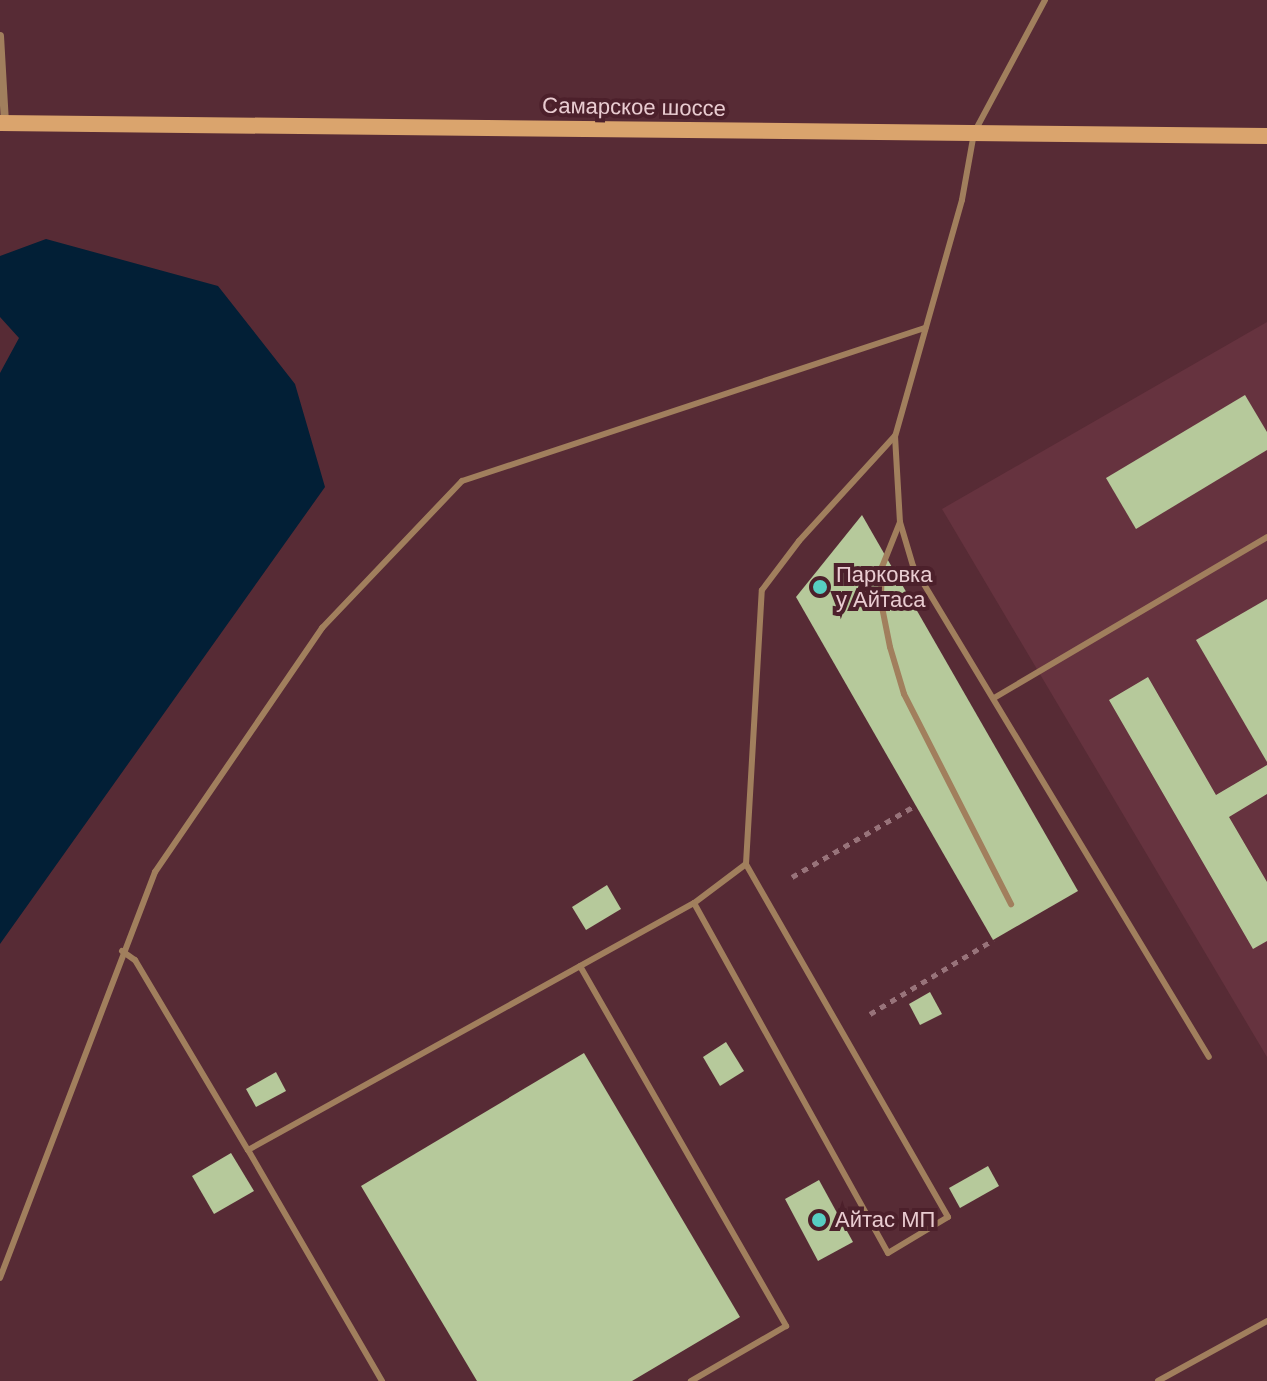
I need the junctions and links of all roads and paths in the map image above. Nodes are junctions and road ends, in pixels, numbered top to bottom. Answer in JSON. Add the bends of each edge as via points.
{"nodes":[{"id":1,"x":1045,"y":0,"type":"edge"},
{"id":2,"x":0,"y":36,"type":"edge"},
{"id":3,"x":3,"y":123,"type":"edge"},
{"id":4,"x":974,"y":133,"type":"junction"},
{"id":5,"x":1267,"y":136,"type":"edge"},
{"id":6,"x":925,"y":328,"type":"junction"},
{"id":7,"x":895,"y":436,"type":"junction"},
{"id":8,"x":900,"y":522,"type":"junction"},
{"id":9,"x":1267,"y":537,"type":"edge"},
{"id":10,"x":994,"y":698,"type":"junction"},
{"id":11,"x":916,"y":805,"type":"dead end"},
{"id":12,"x":746,"y":864,"type":"junction"},
{"id":13,"x":792,"y":877,"type":"dead end"},
{"id":14,"x":694,"y":903,"type":"junction"},
{"id":15,"x":1011,"y":904,"type":"dead end"},
{"id":16,"x":993,"y":940,"type":"dead end"},
{"id":17,"x":122,"y":951,"type":"junction"},
{"id":18,"x":580,"y":966,"type":"junction"},
{"id":19,"x":870,"y":1014,"type":"dead end"},
{"id":20,"x":1209,"y":1057,"type":"dead end"},
{"id":21,"x":248,"y":1150,"type":"junction"},
{"id":22,"x":0,"y":1278,"type":"edge"},
{"id":23,"x":1267,"y":1321,"type":"edge"},
{"id":24,"x":382,"y":1381,"type":"edge"},
{"id":25,"x":691,"y":1381,"type":"edge"},
{"id":26,"x":1158,"y":1381,"type":"edge"}],
"edges":[{"from":1,"to":4,"type":"lane"},
{"from":2,"to":3,"type":"street"},
{"from":3,"to":4,"type":"street","name":"Самарское шоссе"},
{"from":4,"to":5,"type":"street","name":"Самарское шоссе"},
{"from":4,"to":6,"type":"lane","via":[[962,200]]},
{"from":6,"to":7,"type":"lane"},
{"from":6,"to":17,"type":"lane","via":[[462,481],[313,639],[155,872]]},
{"from":7,"to":8,"type":"lane"},
{"from":7,"to":12,"type":"lane","via":[[799,541],[762,590]]},
{"from":8,"to":10,"type":"lane","via":[[913,566]]},
{"from":8,"to":15,"type":"lane","via":[[882,567],[881,602],[890,647],[904,694]]},
{"from":9,"to":10,"type":"lane"},
{"from":10,"to":20,"type":"lane"},
{"from":11,"to":13,"type":"path"},
{"from":12,"to":14,"type":"lane"},
{"from":12,"to":14,"type":"lane","via":[[948,1217],[888,1253]]},
{"from":14,"to":18,"type":"lane"},
{"from":16,"to":19,"type":"path"},
{"from":17,"to":21,"type":"lane","via":[[135,960]]},
{"from":17,"to":22,"type":"lane"},
{"from":18,"to":21,"type":"lane"},
{"from":18,"to":25,"type":"lane","via":[[786,1326]]},
{"from":21,"to":24,"type":"lane"},
{"from":23,"to":26,"type":"lane"}]}
